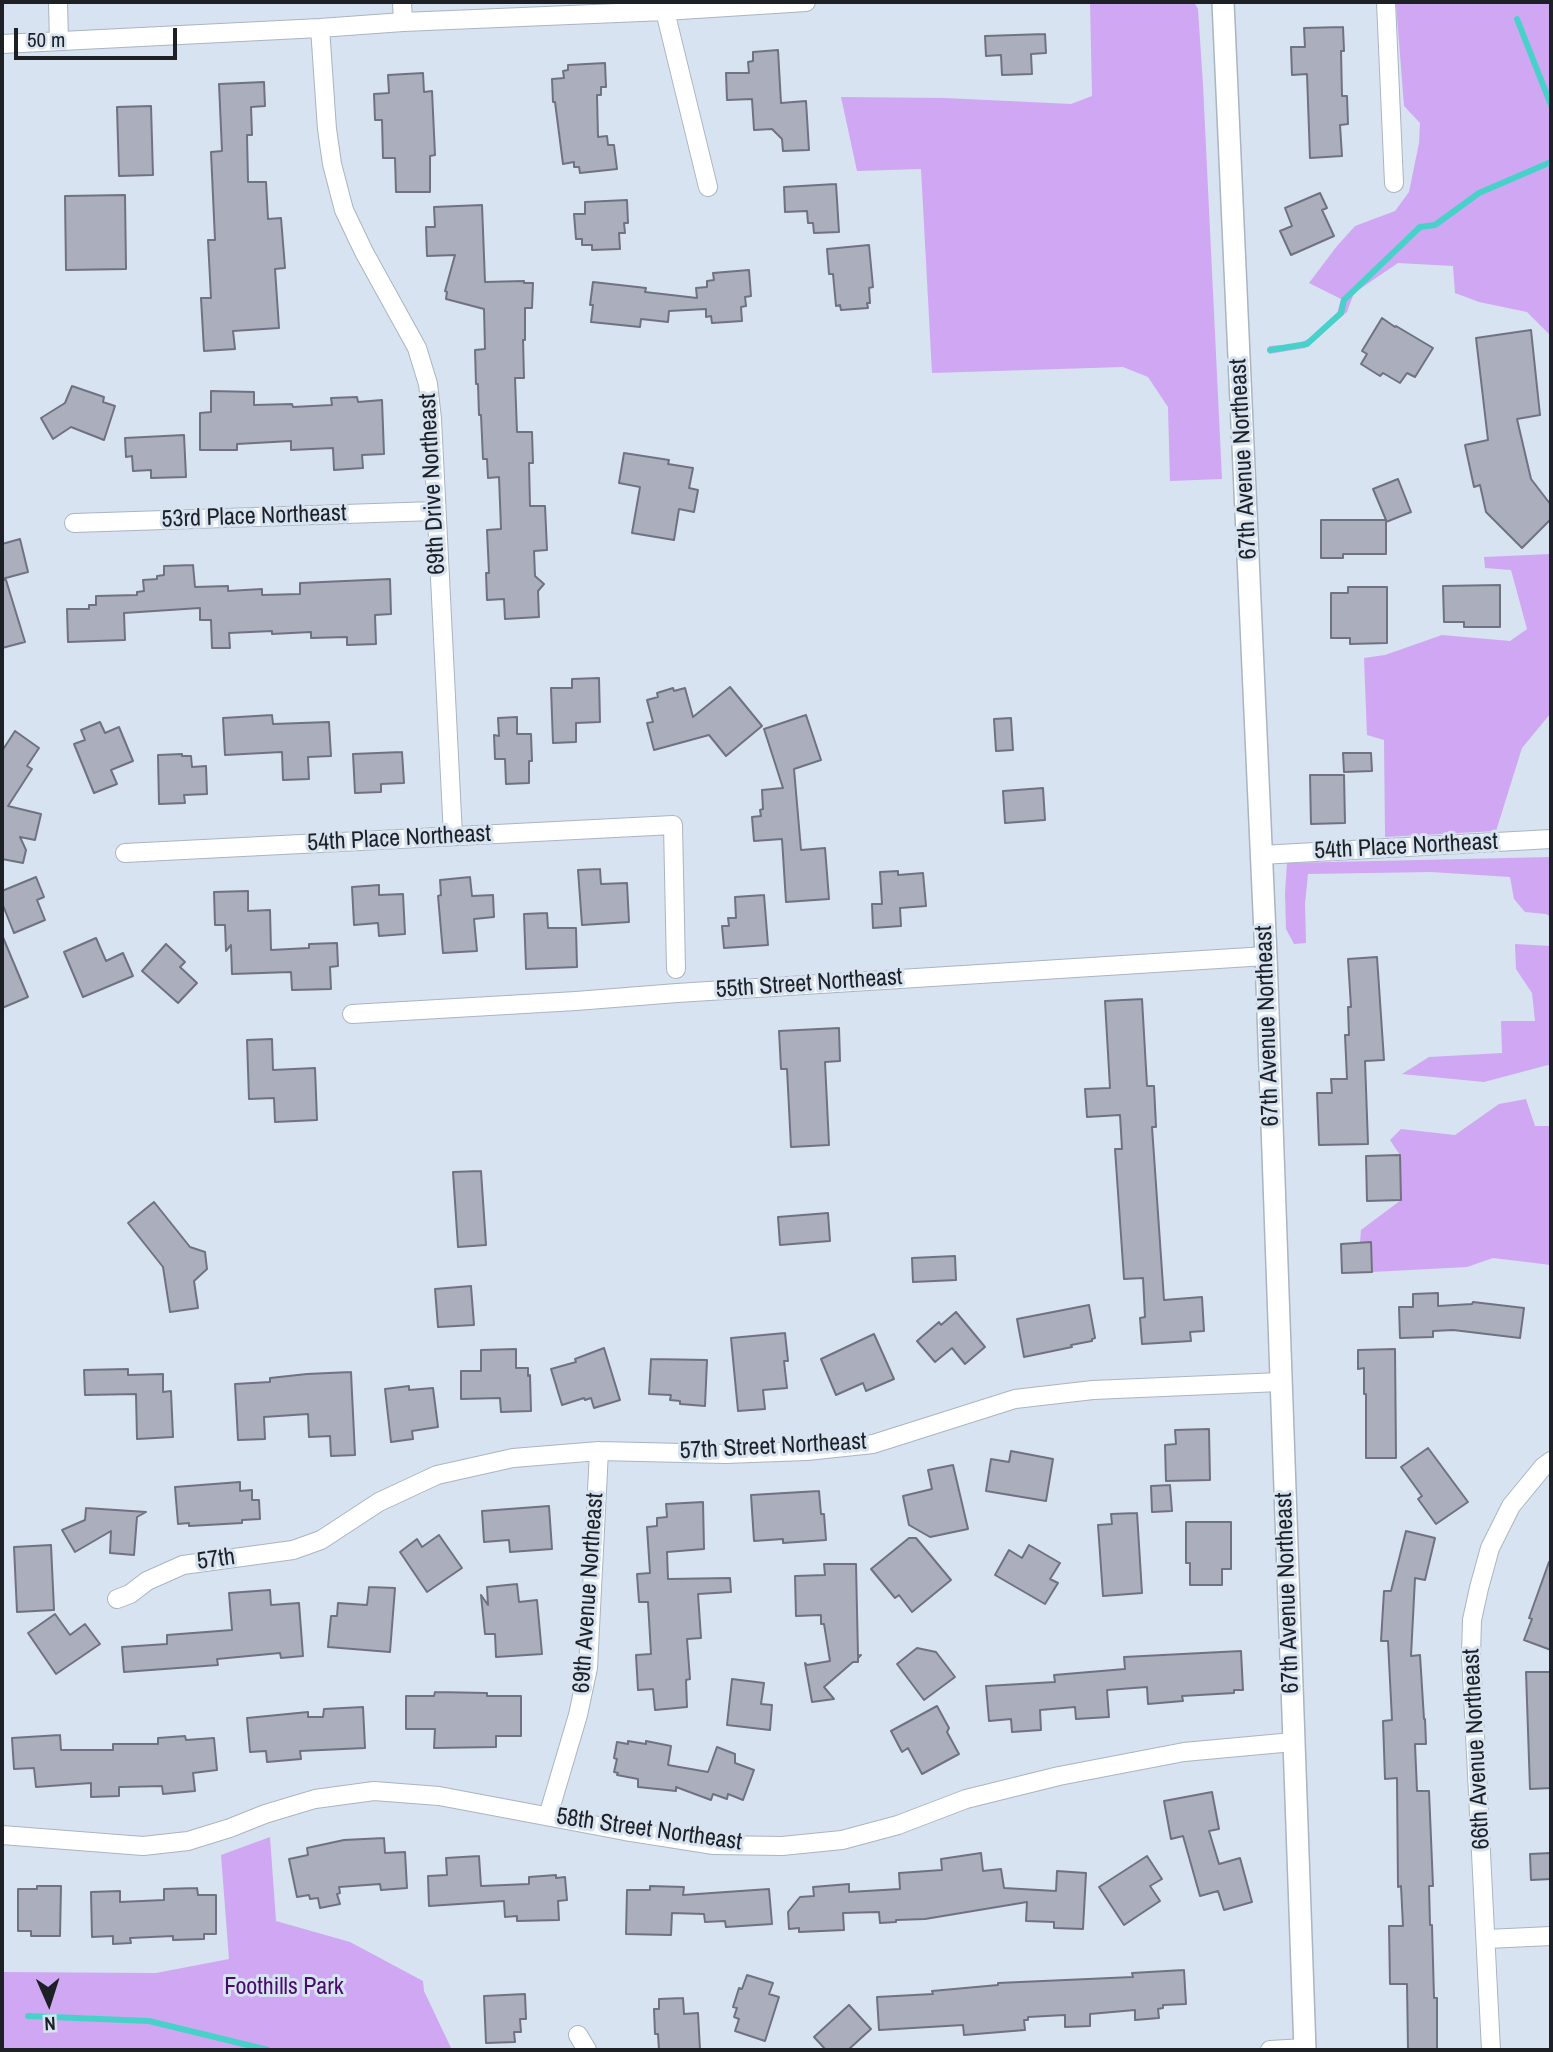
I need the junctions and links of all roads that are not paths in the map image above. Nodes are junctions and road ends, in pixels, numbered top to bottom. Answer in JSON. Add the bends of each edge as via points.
{"nodes":[{"id":1,"x":58,"y":2,"type":"edge"},
{"id":2,"x":402,"y":2,"type":"edge"},
{"id":3,"x":806,"y":2,"type":"edge"},
{"id":4,"x":1223,"y":2,"type":"edge"},
{"id":5,"x":1386,"y":2,"type":"edge"},
{"id":6,"x":665,"y":11,"type":"junction"},
{"id":7,"x":403,"y":22,"type":"junction"},
{"id":8,"x":320,"y":28,"type":"junction"},
{"id":9,"x":59,"y":41,"type":"junction"},
{"id":10,"x":2,"y":44,"type":"edge"},
{"id":11,"x":1394,"y":183,"type":"dead end"},
{"id":12,"x":708,"y":187,"type":"dead end"},
{"id":13,"x":435,"y":511,"type":"junction"},
{"id":14,"x":74,"y":523,"type":"dead end"},
{"id":15,"x":453,"y":836,"type":"junction"},
{"id":16,"x":1551,"y":839,"type":"edge"},
{"id":17,"x":125,"y":853,"type":"dead end"},
{"id":18,"x":1261,"y":855,"type":"junction"},
{"id":19,"x":1266,"y":956,"type":"junction"},
{"id":20,"x":677,"y":969,"type":"dead end"},
{"id":21,"x":352,"y":1014,"type":"dead end"},
{"id":22,"x":1280,"y":1382,"type":"junction"},
{"id":23,"x":599,"y":1451,"type":"junction"},
{"id":24,"x":1547,"y":1464,"type":"edge"},
{"id":25,"x":321,"y":1540,"type":"joint"},
{"id":26,"x":117,"y":1599,"type":"dead end"},
{"id":27,"x":1293,"y":1742,"type":"junction"},
{"id":28,"x":548,"y":1815,"type":"junction"},
{"id":29,"x":2,"y":1835,"type":"edge"},
{"id":30,"x":1551,"y":1936,"type":"edge"},
{"id":31,"x":1487,"y":1939,"type":"junction"},
{"id":32,"x":1305,"y":2049,"type":"edge"},
{"id":33,"x":1270,"y":2050,"type":"edge"},
{"id":34,"x":1491,"y":2050,"type":"edge"}],
"edges":[{"from":1,"to":9,"type":"street"},
{"from":2,"to":7,"type":"street"},
{"from":3,"to":6,"type":"street"},
{"from":4,"to":18,"type":"street","name":"67th Avenue Northeast"},
{"from":5,"to":11,"type":"street"},
{"from":6,"to":7,"type":"street"},
{"from":6,"to":12,"type":"street"},
{"from":7,"to":8,"type":"street"},
{"from":8,"to":9,"type":"street"},
{"from":8,"to":13,"type":"street","name":"69th Drive Northeast","via":[[327,129],[344,210],[417,348],[428,384]]},
{"from":9,"to":10,"type":"street"},
{"from":13,"to":14,"type":"street","name":"53rd Place Northeast"},
{"from":13,"to":15,"type":"street","name":"69th Drive Northeast"},
{"from":15,"to":17,"type":"street","name":"54th Place Northeast"},
{"from":15,"to":20,"type":"street","name":"54th Place Northeast","via":[[673,825]]},
{"from":16,"to":18,"type":"street","name":"54th Place Northeast"},
{"from":18,"to":19,"type":"street","name":"67th Avenue Northeast"},
{"from":19,"to":21,"type":"street","name":"55th Street Northeast"},
{"from":19,"to":22,"type":"street","name":"67th Avenue Northeast"},
{"from":22,"to":23,"type":"street","name":"57th Street Northeast","via":[[1093,1390],[1015,1399],[873,1444],[807,1451]]},
{"from":22,"to":27,"type":"street","name":"67th Avenue Northeast"},
{"from":23,"to":25,"type":"street","name":"57th Street Northeast","via":[[513,1458],[438,1475],[379,1502]]},
{"from":23,"to":28,"type":"street","name":"69th Avenue Northeast","via":[[588,1668]]},
{"from":24,"to":31,"type":"street","name":"66th Avenue Northeast","via":[[1511,1506],[1490,1548],[1472,1620]]},
{"from":25,"to":26,"type":"street","name":"57th","via":[[282,1552],[183,1565]]},
{"from":27,"to":28,"type":"street","name":"58th Street Northeast","via":[[1184,1752],[1059,1776],[966,1799],[898,1825],[830,1842],[714,1845]]},
{"from":27,"to":32,"type":"street","name":"67th Avenue Northeast"},
{"from":28,"to":29,"type":"street","name":"58th Street Northeast","via":[[439,1796],[374,1791],[314,1799],[188,1841],[143,1846]]},
{"from":30,"to":31,"type":"street"},
{"from":31,"to":34,"type":"street","name":"66th Avenue Northeast"},
{"from":32,"to":33,"type":"street"}]}
